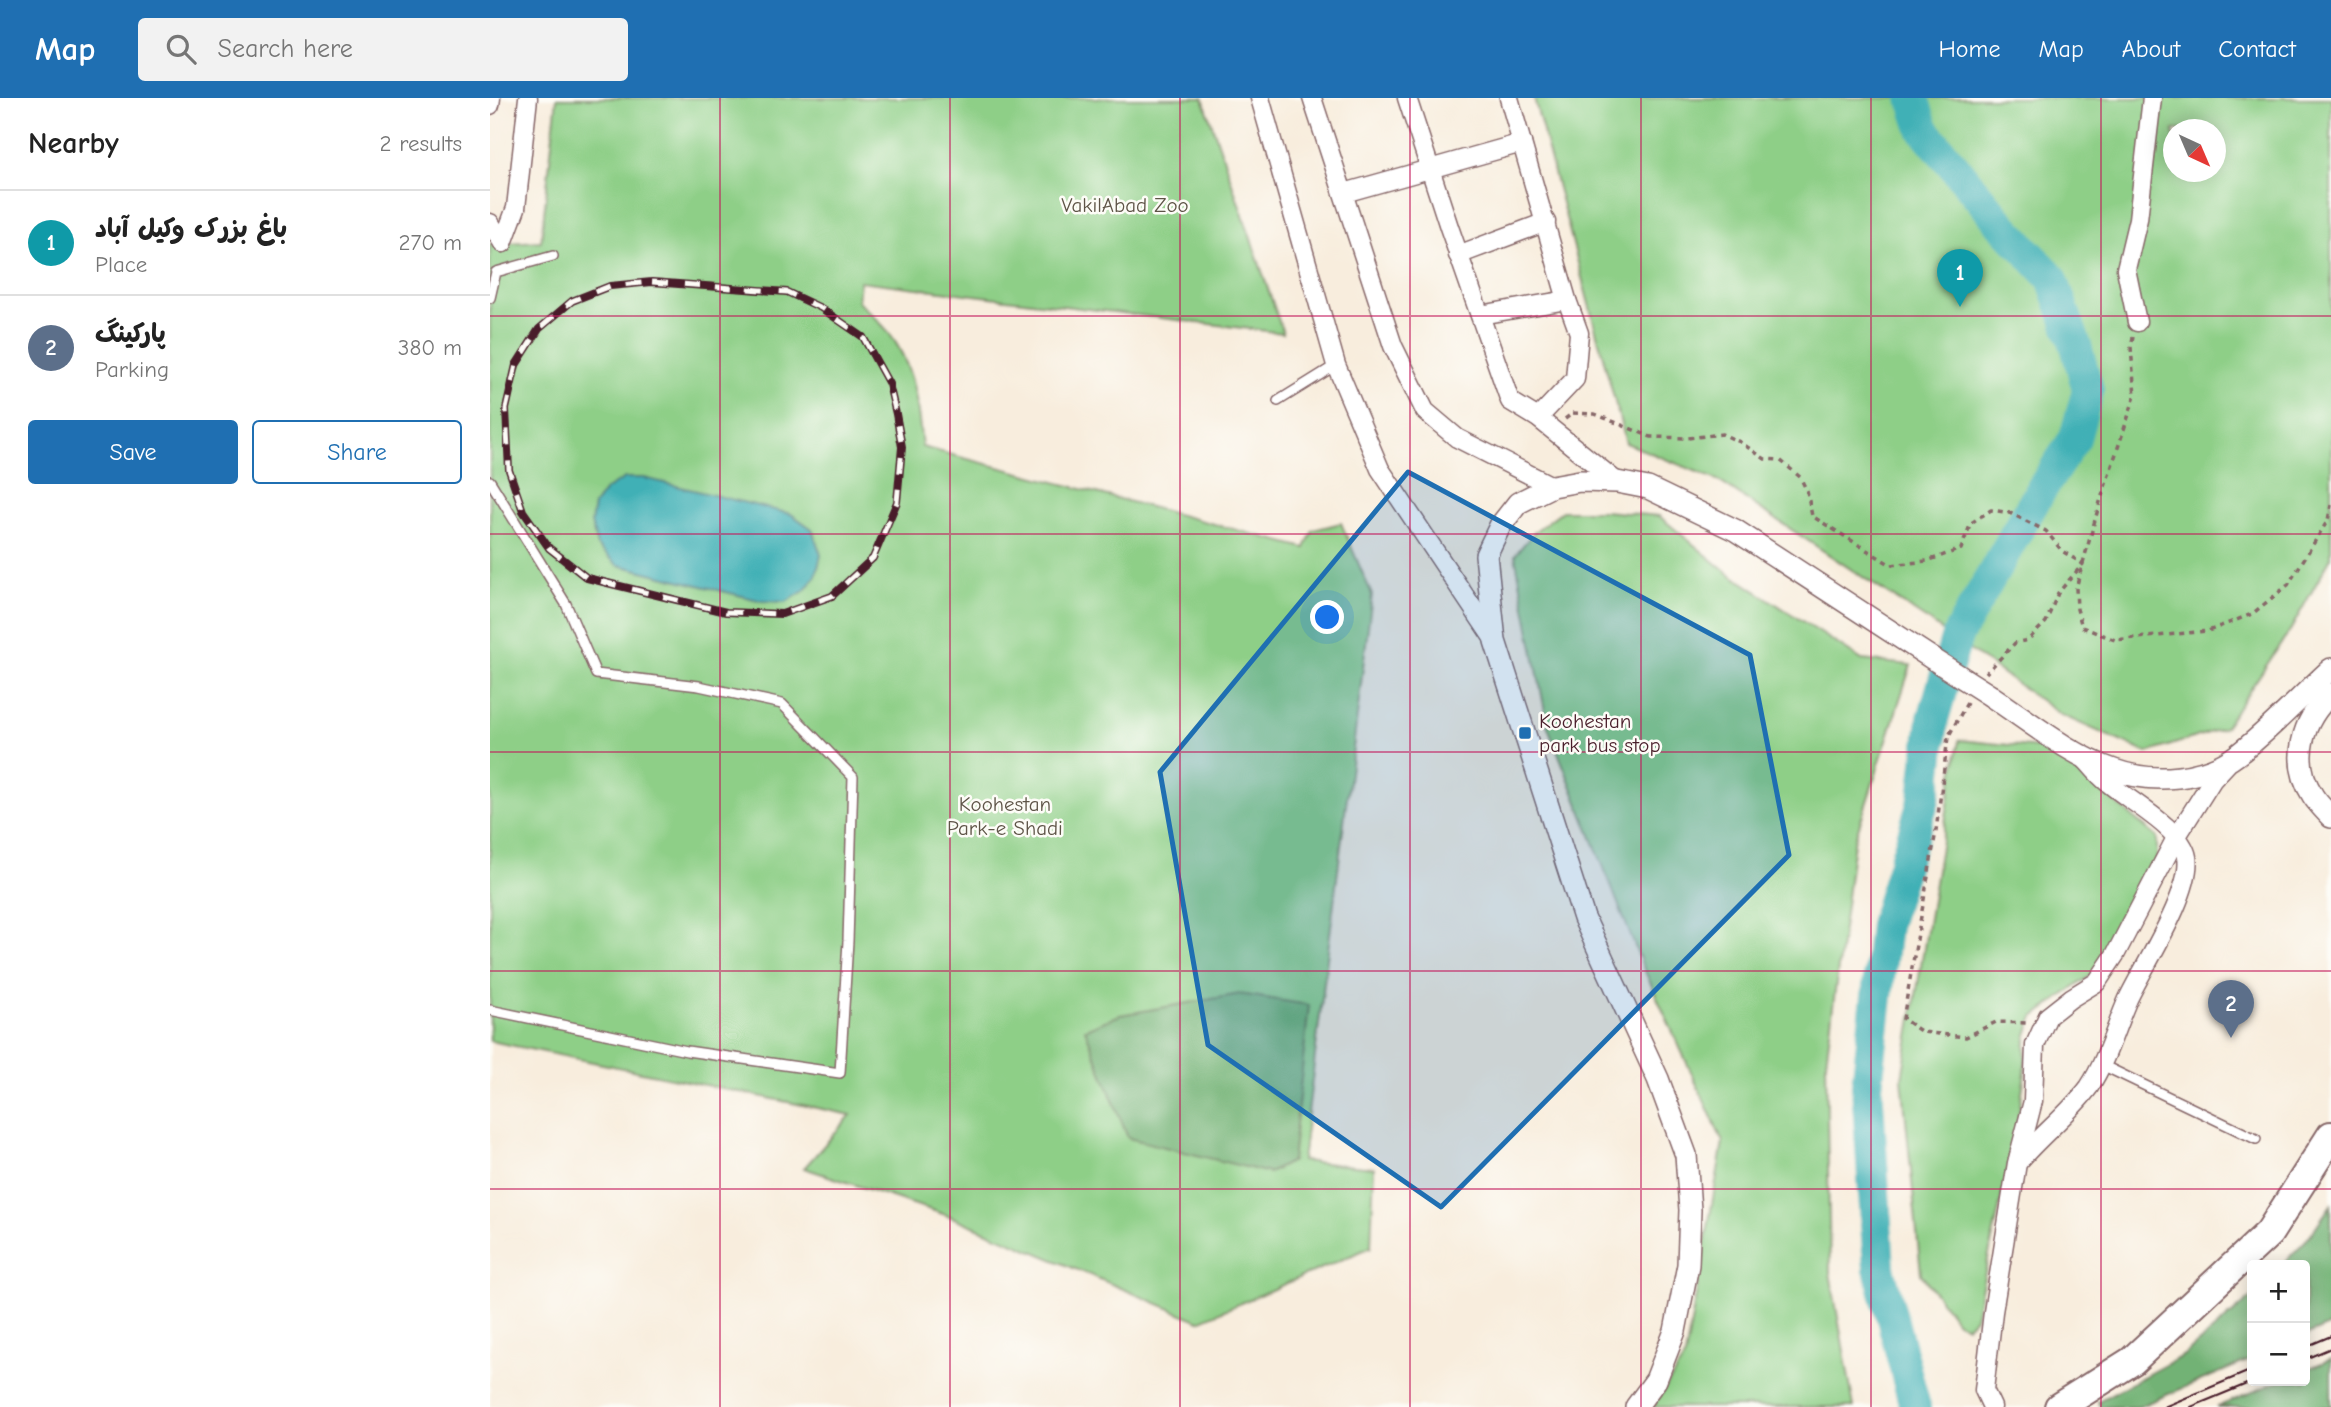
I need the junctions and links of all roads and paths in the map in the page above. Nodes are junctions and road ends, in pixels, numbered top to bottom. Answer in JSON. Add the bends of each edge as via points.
{"nodes":[{"id":1,"x":491,"y":98,"type":"edge"},
{"id":2,"x":528,"y":98,"type":"edge"},
{"id":3,"x":1260,"y":98,"type":"edge"},
{"id":4,"x":1312,"y":98,"type":"edge"},
{"id":5,"x":1407,"y":98,"type":"edge"},
{"id":6,"x":1509,"y":98,"type":"edge"},
{"id":7,"x":2152,"y":98,"type":"edge"},
{"id":8,"x":490,"y":105,"type":"edge"},
{"id":9,"x":1522,"y":143,"type":"junction"},
{"id":10,"x":1430,"y":168,"type":"junction"},
{"id":11,"x":1344,"y":193,"type":"junction"},
{"id":12,"x":1546,"y":222,"type":"junction"},
{"id":13,"x":490,"y":223,"type":"edge"},
{"id":14,"x":1458,"y":255,"type":"junction"},
{"id":15,"x":553,"y":256,"type":"dead end"},
{"id":16,"x":490,"y":298,"type":"edge"},
{"id":17,"x":1567,"y":300,"type":"junction"},
{"id":18,"x":1480,"y":315,"type":"junction"},
{"id":19,"x":2137,"y":322,"type":"joint"},
{"id":20,"x":1336,"y":365,"type":"junction"},
{"id":21,"x":1278,"y":401,"type":"dead end"},
{"id":22,"x":1545,"y":424,"type":"junction"},
{"id":23,"x":490,"y":481,"type":"edge"},
{"id":24,"x":1618,"y":482,"type":"junction"},
{"id":25,"x":1552,"y":486,"type":"junction"},
{"id":26,"x":2331,"y":505,"type":"edge"},
{"id":27,"x":2083,"y":564,"type":"junction"},
{"id":28,"x":1495,"y":641,"type":"junction"},
{"id":29,"x":2331,"y":669,"type":"edge"},
{"id":30,"x":1985,"y":688,"type":"junction"},
{"id":31,"x":2331,"y":694,"type":"edge"},
{"id":32,"x":1967,"y":702,"type":"dead end"},
{"id":33,"x":2235,"y":756,"type":"junction"},
{"id":34,"x":2083,"y":757,"type":"junction"},
{"id":35,"x":2331,"y":817,"type":"edge"},
{"id":36,"x":2177,"y":836,"type":"junction"},
{"id":37,"x":490,"y":1010,"type":"edge"},
{"id":38,"x":2023,"y":1023,"type":"dead end"},
{"id":39,"x":2102,"y":1065,"type":"junction"},
{"id":40,"x":2034,"y":1101,"type":"junction"},
{"id":41,"x":2068,"y":1111,"type":"junction"},
{"id":42,"x":2331,"y":1136,"type":"edge"},
{"id":43,"x":2256,"y":1139,"type":"dead end"},
{"id":44,"x":2017,"y":1163,"type":"junction"},
{"id":45,"x":1636,"y":1407,"type":"edge"},
{"id":46,"x":1992,"y":1407,"type":"edge"},
{"id":47,"x":2059,"y":1407,"type":"edge"}],
"edges":[{"from":1,"to":8,"type":"street"},
{"from":2,"to":13,"type":"street","via":[[516,208],[503,243]]},
{"from":3,"to":20,"type":"street"},
{"from":4,"to":11,"type":"street"},
{"from":5,"to":10,"type":"street"},
{"from":6,"to":9,"type":"street"},
{"from":7,"to":19,"type":"street","via":[[2138,219],[2126,270]]},
{"from":9,"to":10,"type":"street"},
{"from":9,"to":12,"type":"street"},
{"from":10,"to":11,"type":"street"},
{"from":10,"to":14,"type":"street"},
{"from":11,"to":25,"type":"street","via":[[1393,346],[1425,411],[1457,438]]},
{"from":12,"to":14,"type":"street"},
{"from":12,"to":17,"type":"street"},
{"from":14,"to":18,"type":"street"},
{"from":15,"to":16,"type":"lane","via":[[496,272]]},
{"from":17,"to":18,"type":"street"},
{"from":17,"to":22,"type":"street","via":[[1579,333],[1575,379]]},
{"from":18,"to":22,"type":"street","via":[[1510,401]]},
{"from":19,"to":27,"type":"path","via":[[2131,347],[2135,396]]},
{"from":20,"to":21,"type":"lane"},
{"from":20,"to":28,"type":"street","via":[[1380,469]]},
{"from":22,"to":24,"type":"street"},
{"from":22,"to":27,"type":"path","via":[[1573,413],[1595,414],[1651,437],[1722,434],[1765,459],[1780,460],[1800,477],[1812,516],[1891,565],[1927,561],[1961,549],[1971,523],[1991,510],[2010,513],[2046,531],[2062,551]]},
{"from":23,"to":37,"type":"lane","via":[[566,604],[596,674],[699,686],[782,704],[853,777],[840,1073],[687,1051]]},
{"from":24,"to":25,"type":"street"},
{"from":24,"to":30,"type":"street","bridge":true,"via":[[1648,488],[1735,530]]},
{"from":25,"to":28,"type":"street","via":[[1518,503],[1486,555]]},
{"from":26,"to":27,"type":"path","via":[[2329,520],[2288,585],[2252,614],[2208,631],[2115,640],[2082,627],[2076,588]]},
{"from":27,"to":30,"type":"path","via":[[2058,593],[2046,622],[2028,640],[2015,643]]},
{"from":28,"to":45,"type":"street","via":[[1584,918],[1658,1079],[1686,1155],[1688,1265],[1675,1331],[1656,1380]]},
{"from":29,"to":33,"type":"street"},
{"from":30,"to":34,"type":"street"},
{"from":31,"to":35,"type":"street","via":[[2316,707],[2303,734],[2301,767],[2312,796]]},
{"from":32,"to":38,"type":"path","via":[[1948,737],[1903,1019],[1922,1032],[1966,1037],[1996,1021]]},
{"from":33,"to":34,"type":"street","via":[[2204,772],[2175,778],[2116,771]]},
{"from":33,"to":36,"type":"street","via":[[2213,779]]},
{"from":34,"to":36,"type":"street","via":[[2104,780]]},
{"from":36,"to":39,"type":"street","via":[[2187,857],[2186,876]]},
{"from":36,"to":40,"type":"street","via":[[2097,982],[2048,1016],[2035,1045]]},
{"from":39,"to":41,"type":"street"},
{"from":39,"to":43,"type":"lane"},
{"from":40,"to":41,"type":"street","via":[[2048,1115]]},
{"from":40,"to":44,"type":"street"},
{"from":41,"to":44,"type":"street"},
{"from":42,"to":47,"type":"highway","via":[[2269,1233],[2132,1361]]},
{"from":44,"to":46,"type":"street","via":[[1984,1390]]}]}
